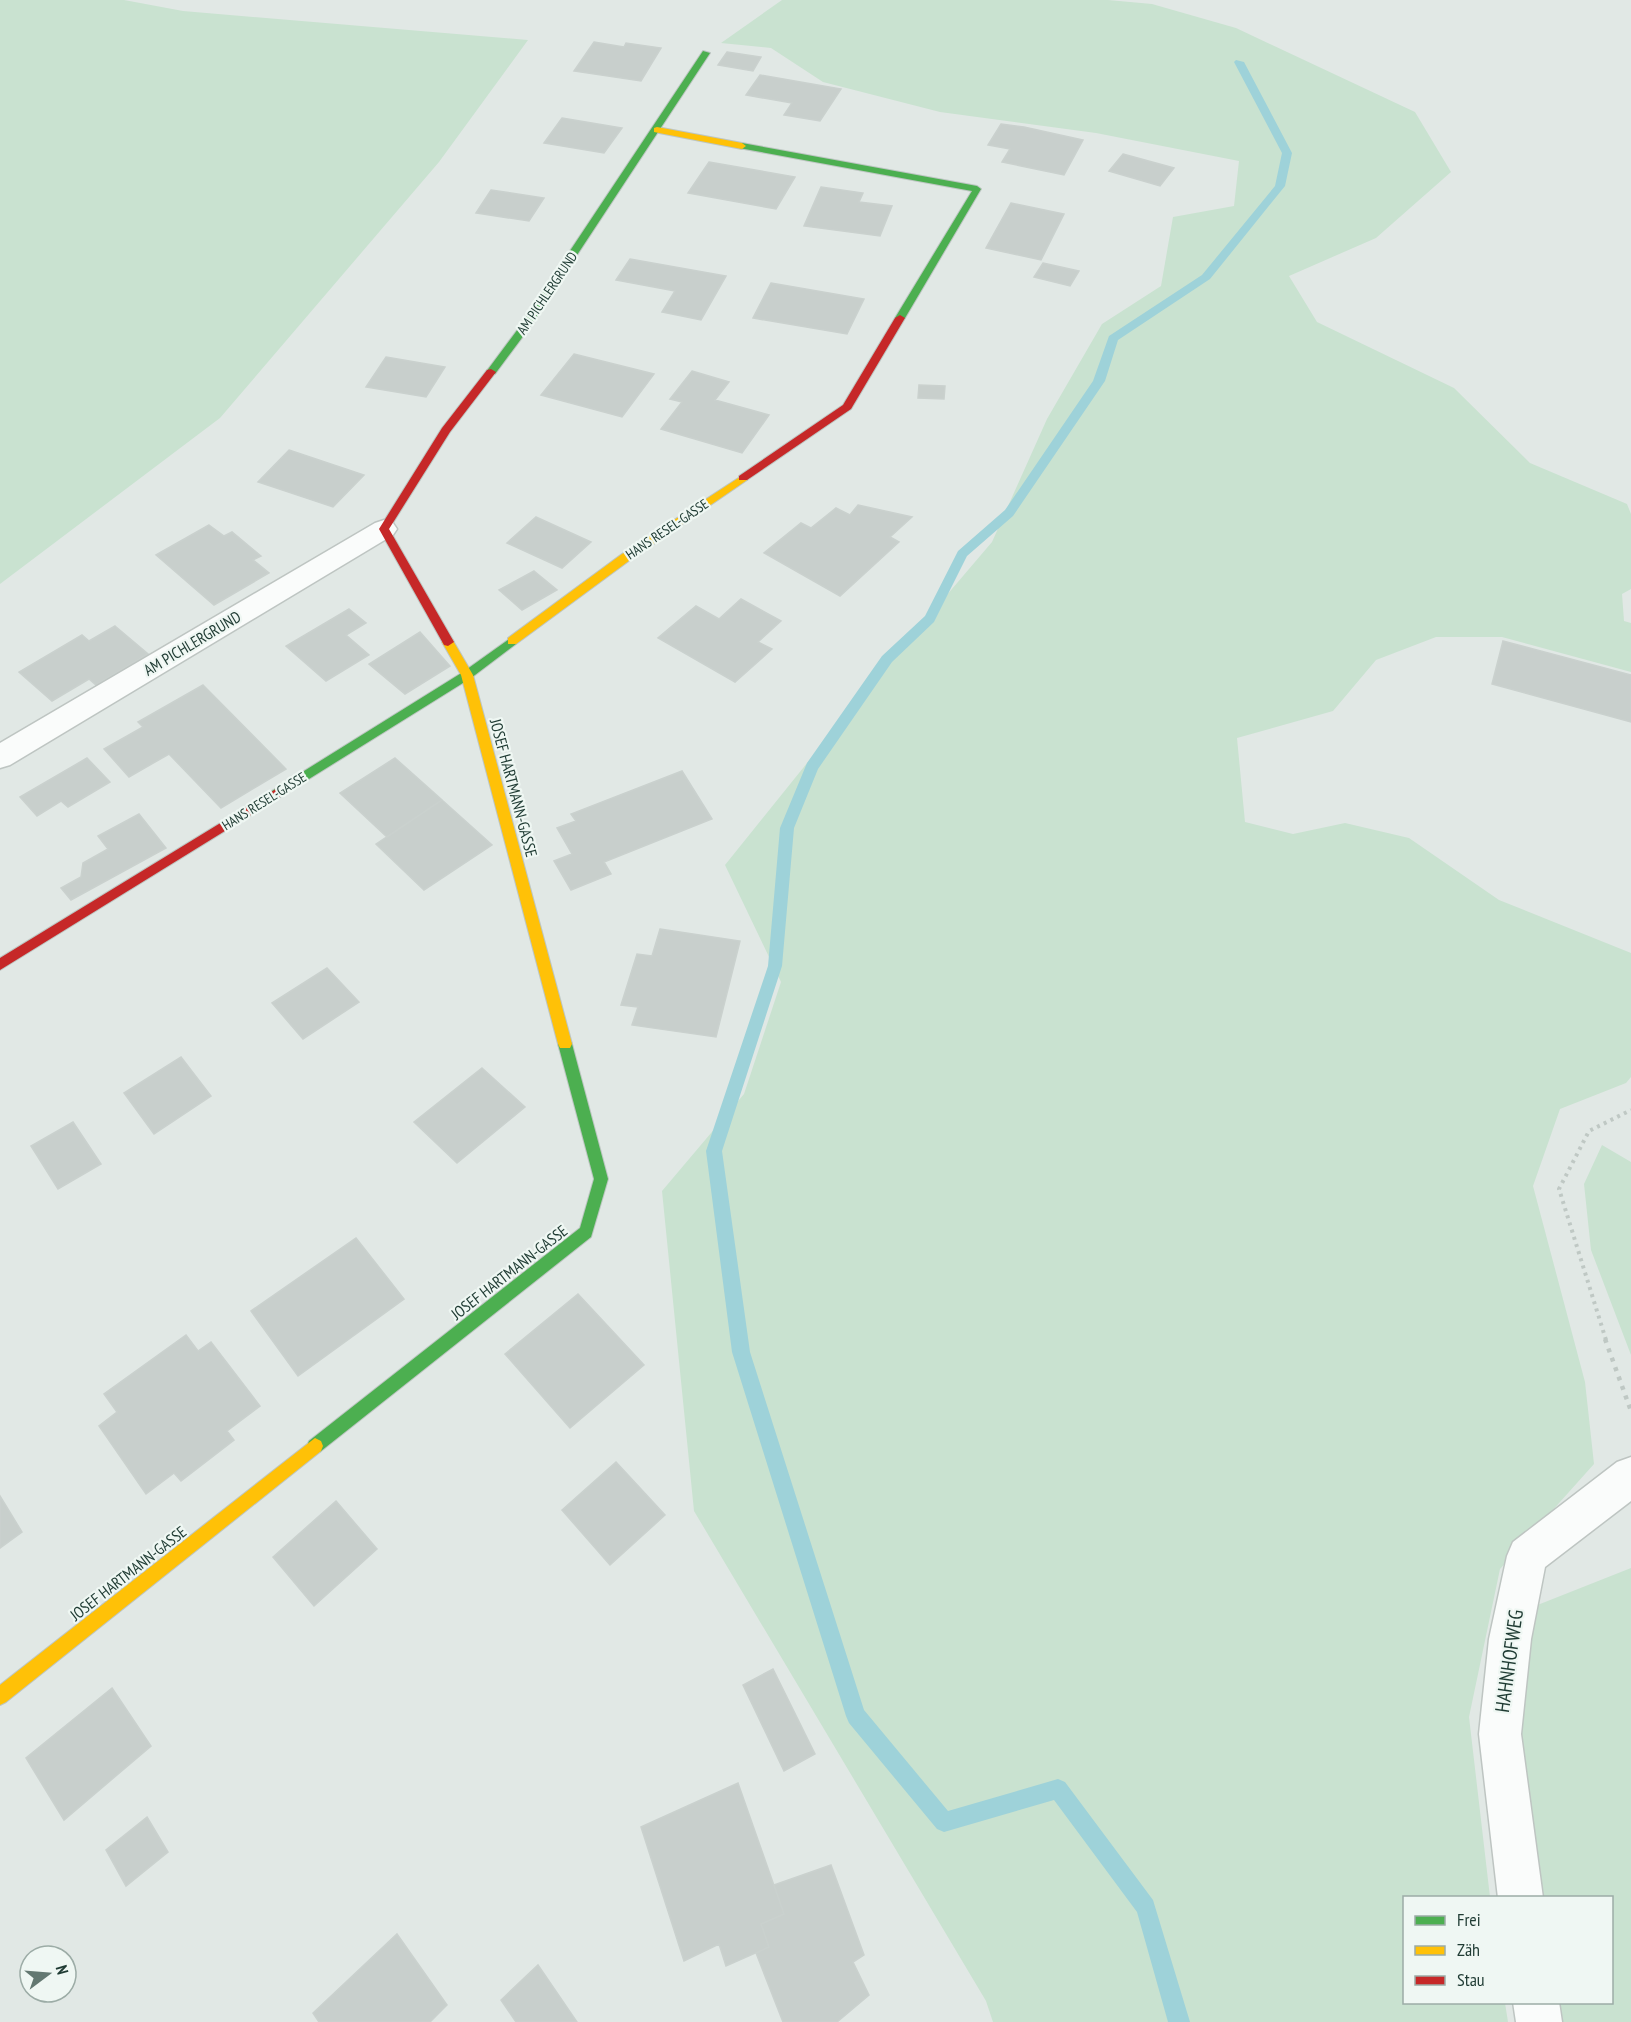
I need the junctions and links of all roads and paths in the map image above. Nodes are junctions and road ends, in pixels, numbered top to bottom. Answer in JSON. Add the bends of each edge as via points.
{"nodes":[{"id":1,"x":706,"y":53,"type":"dead end"},
{"id":2,"x":657,"y":130,"type":"junction"},
{"id":3,"x":384,"y":529,"type":"junction"},
{"id":4,"x":467,"y":675,"type":"junction"},
{"id":5,"x":0,"y":756,"type":"edge"},
{"id":6,"x":0,"y":965,"type":"edge"},
{"id":7,"x":1631,"y":1110,"type":"edge"},
{"id":8,"x":1631,"y":1411,"type":"edge"},
{"id":9,"x":1631,"y":1476,"type":"edge"},
{"id":10,"x":0,"y":1696,"type":"edge"},
{"id":11,"x":1521,"y":1896,"type":"edge"},
{"id":12,"x":1536,"y":2004,"type":"edge"},
{"id":13,"x":1539,"y":2022,"type":"edge"}],
"edges":[{"from":1,"to":2,"type":"street","name":"AM PICHLERGRUND"},
{"from":2,"to":3,"type":"street","name":"AM PICHLERGRUND","via":[[522,331],[446,430]]},
{"from":2,"to":4,"type":"street","name":"HANS RESEL-GASSE","via":[[977,189],[847,407],[626,557]]},
{"from":3,"to":4,"type":"street"},
{"from":3,"to":5,"type":"street","name":"AM PICHLERGRUND"},
{"from":4,"to":6,"type":"street","name":"HANS RESEL-GASSE"},
{"from":4,"to":10,"type":"street","name":"JOSEF HARTMANN-GASSE","via":[[601,1179],[585,1232]]},
{"from":7,"to":8,"type":"path","via":[[1590,1131],[1559,1189]]},
{"from":9,"to":11,"type":"street","name":"HAHNHOFWEG","via":[[1527,1556],[1510,1639],[1500,1734]]},
{"from":12,"to":13,"type":"street"}]}
